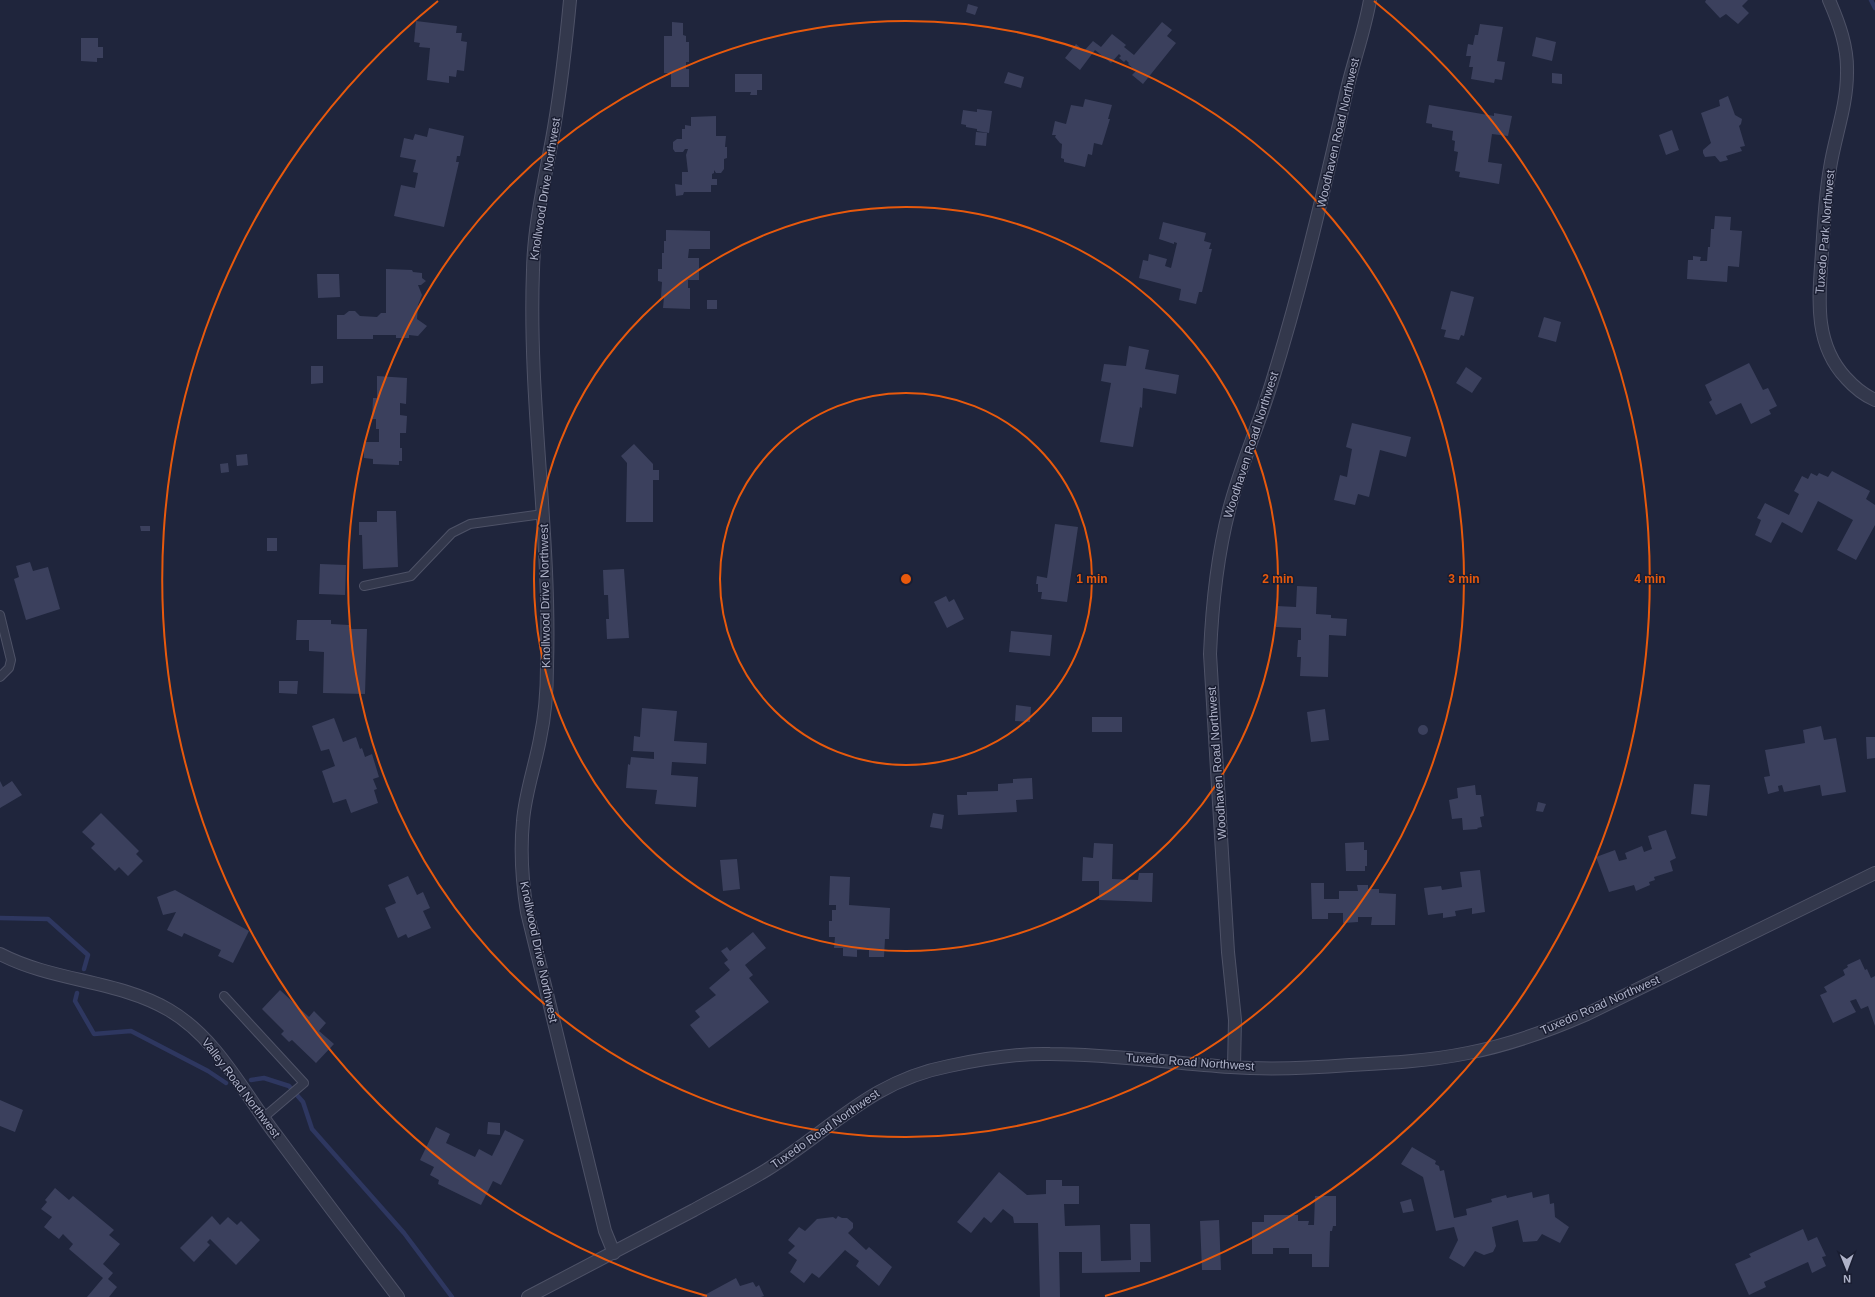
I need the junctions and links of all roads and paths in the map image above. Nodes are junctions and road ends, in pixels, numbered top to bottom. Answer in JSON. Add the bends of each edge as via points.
{"nodes":[{"id":1,"x":570,"y":0,"type":"edge"},
{"id":2,"x":1370,"y":0,"type":"edge"},
{"id":3,"x":1829,"y":0,"type":"edge"},
{"id":4,"x":1875,"y":400,"type":"edge"},
{"id":5,"x":543,"y":514,"type":"junction"},
{"id":6,"x":364,"y":586,"type":"dead end"},
{"id":7,"x":0,"y":615,"type":"edge"},
{"id":8,"x":0,"y":677,"type":"edge"},
{"id":9,"x":1875,"y":873,"type":"edge"},
{"id":10,"x":0,"y":954,"type":"edge"},
{"id":11,"x":224,"y":996,"type":"dead end"},
{"id":12,"x":1234,"y":1068,"type":"junction"},
{"id":13,"x":263,"y":1118,"type":"junction"},
{"id":14,"x":614,"y":1253,"type":"junction"},
{"id":15,"x":398,"y":1297,"type":"edge"},
{"id":16,"x":528,"y":1297,"type":"edge"}],
"edges":[{"from":1,"to":5,"type":"street","name":"Knollwood Drive Northwest","via":[[566,48],[538,216],[533,267],[532,327]]},
{"from":2,"to":12,"type":"street","name":"Woodhaven Road Northwest","via":[[1350,75],[1318,219],[1271,385],[1229,510],[1212,610],[1210,654],[1228,952],[1235,1020]]},
{"from":3,"to":4,"type":"street","name":"Tuxedo Park Northwest","via":[[1839,23],[1848,71],[1846,96],[1830,167],[1825,203],[1820,326],[1828,350],[1841,372],[1854,386]]},
{"from":5,"to":6,"type":"lane","via":[[470,524],[452,533],[411,576]]},
{"from":5,"to":14,"type":"street","name":"Knollwood Drive Northwest","via":[[548,594],[548,668],[542,732],[523,818],[523,887],[603,1224]]},
{"from":7,"to":8,"type":"lane","via":[[11,660],[9,668]]},
{"from":9,"to":12,"type":"street","name":"Tuxedo Road Northwest","via":[[1587,1014],[1518,1041],[1468,1053],[1416,1061],[1302,1068]]},
{"from":10,"to":13,"type":"street","name":"Valley Road Northwest","via":[[41,972],[143,996],[170,1011],[192,1026],[215,1050]]},
{"from":11,"to":13,"type":"lane","via":[[304,1083]]},
{"from":12,"to":14,"type":"street","name":"Tuxedo Road Northwest","via":[[1097,1055],[1047,1053],[1000,1057],[924,1072],[872,1094],[767,1170]]},
{"from":13,"to":15,"type":"street","name":"Valley Road Northwest"},
{"from":14,"to":16,"type":"street","name":"Tuxedo Road Northwest"}]}
